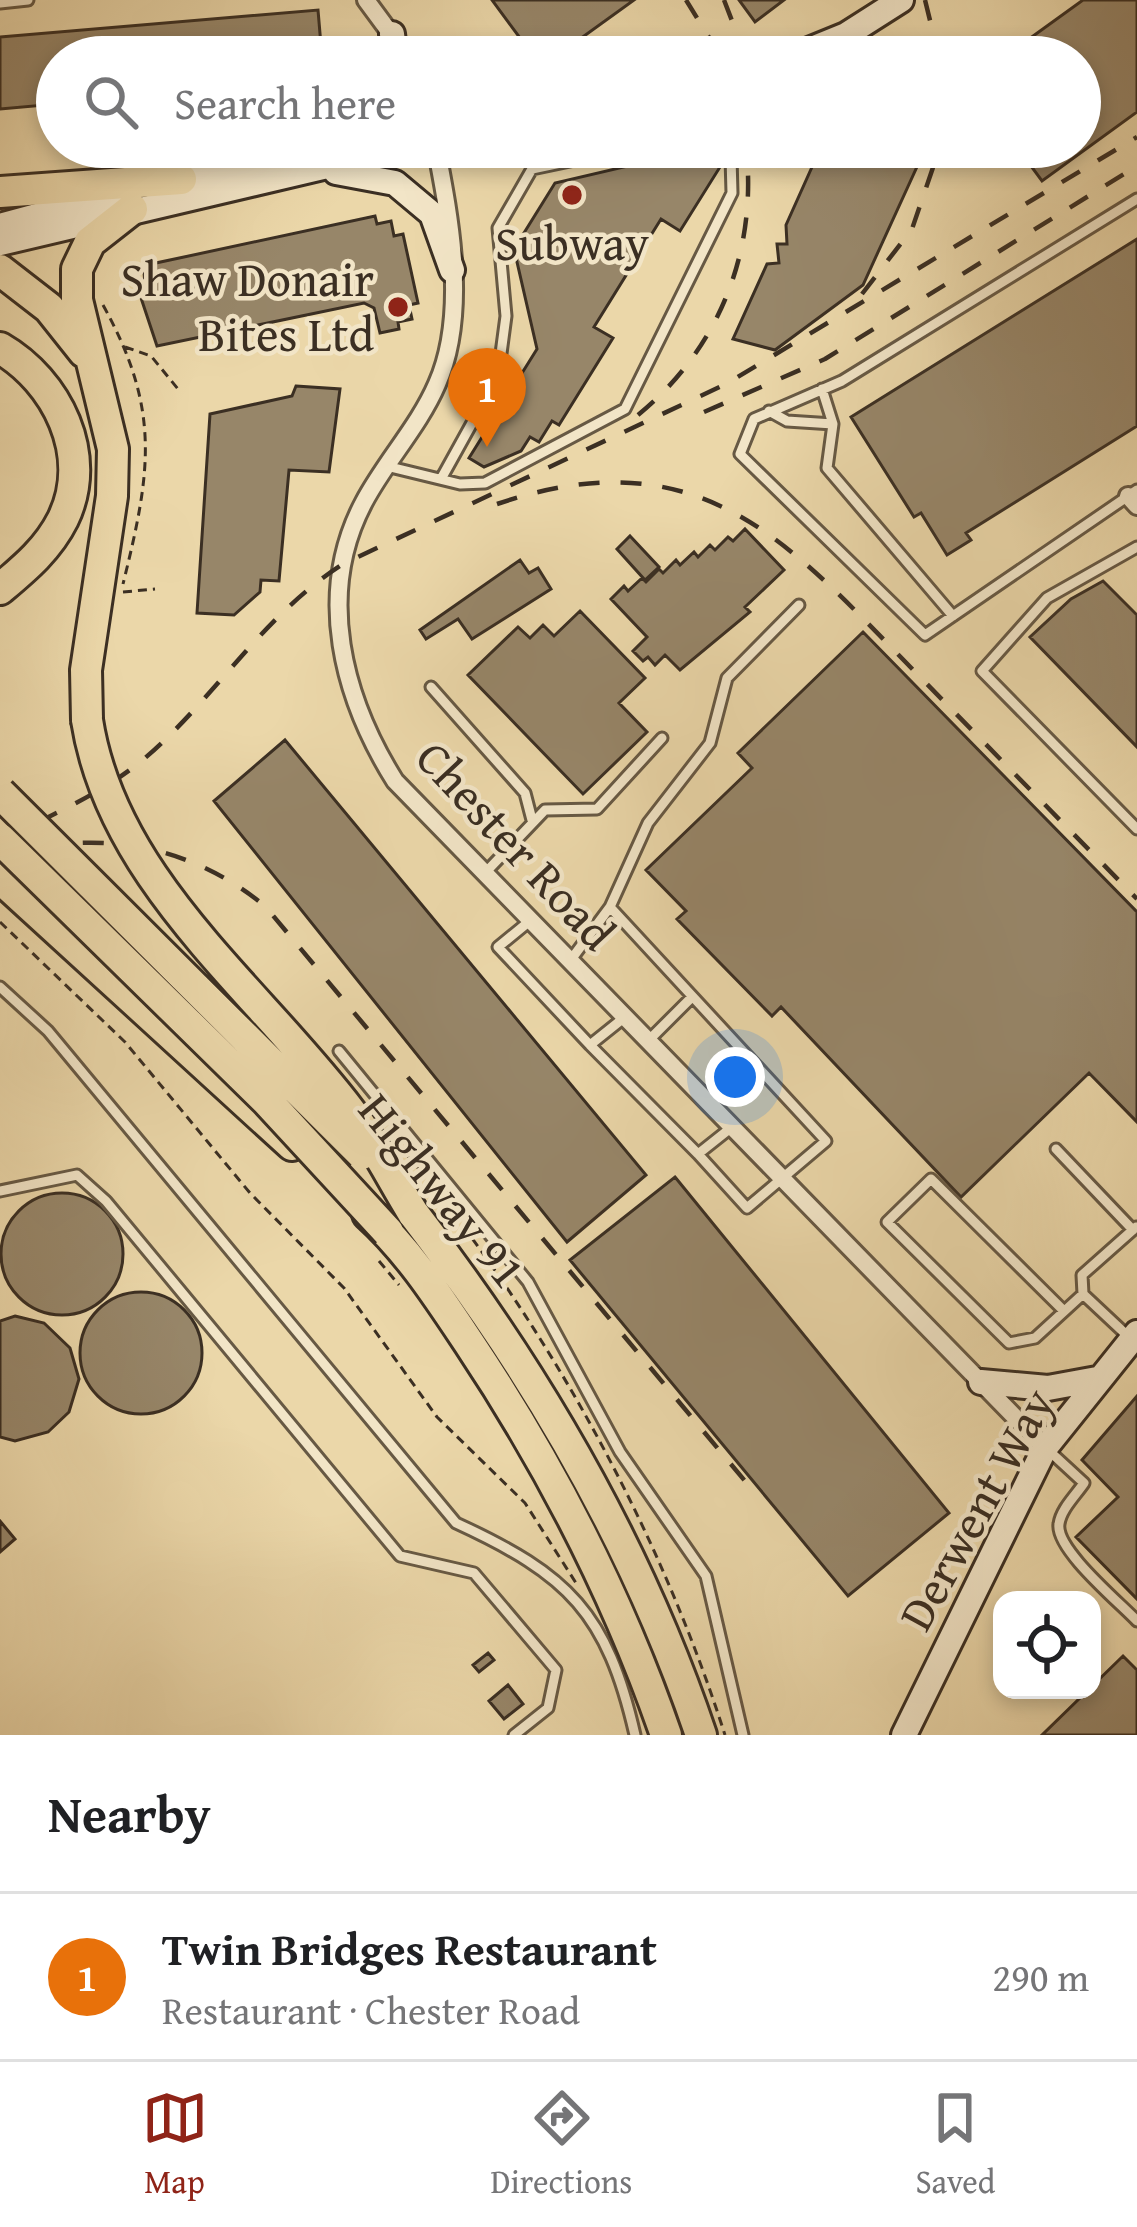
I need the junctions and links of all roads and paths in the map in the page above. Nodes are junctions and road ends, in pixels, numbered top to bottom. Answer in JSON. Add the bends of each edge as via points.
{"nodes":[{"id":1,"x":28,"y":0,"type":"edge"},
{"id":2,"x":367,"y":0,"type":"edge"},
{"id":3,"x":901,"y":0,"type":"edge"},
{"id":4,"x":0,"y":3,"type":"edge"},
{"id":5,"x":388,"y":36,"type":"edge"},
{"id":6,"x":841,"y":36,"type":"edge"},
{"id":7,"x":224,"y":168,"type":"edge"},
{"id":8,"x":314,"y":168,"type":"edge"},
{"id":9,"x":439,"y":168,"type":"edge"},
{"id":10,"x":541,"y":168,"type":"edge"},
{"id":11,"x":732,"y":168,"type":"edge"},
{"id":12,"x":274,"y":177,"type":"junction"},
{"id":13,"x":181,"y":179,"type":"junction"},
{"id":14,"x":0,"y":192,"type":"edge"},
{"id":15,"x":1137,"y":199,"type":"edge"},
{"id":16,"x":132,"y":209,"type":"junction"},
{"id":17,"x":0,"y":226,"type":"edge"},
{"id":18,"x":0,"y":244,"type":"edge"},
{"id":19,"x":0,"y":270,"type":"edge"},
{"id":20,"x":452,"y":270,"type":"junction"},
{"id":21,"x":124,"y":346,"type":"dead end"},
{"id":22,"x":0,"y":348,"type":"edge"},
{"id":23,"x":93,"y":368,"type":"junction"},
{"id":24,"x":178,"y":388,"type":"dead end"},
{"id":25,"x":823,"y":389,"type":"junction"},
{"id":26,"x":769,"y":411,"type":"junction"},
{"id":27,"x":833,"y":424,"type":"junction"},
{"id":28,"x":386,"y":466,"type":"junction"},
{"id":29,"x":441,"y":479,"type":"junction"},
{"id":30,"x":1134,"y":497,"type":"edge"},
{"id":31,"x":1137,"y":547,"type":"edge"},
{"id":32,"x":0,"y":589,"type":"edge"},
{"id":33,"x":155,"y":589,"type":"dead end"},
{"id":34,"x":122,"y":592,"type":"dead end"},
{"id":35,"x":799,"y":605,"type":"dead end"},
{"id":36,"x":953,"y":616,"type":"junction"},
{"id":37,"x":431,"y":687,"type":"dead end"},
{"id":38,"x":662,"y":738,"type":"dead end"},
{"id":39,"x":0,"y":793,"type":"edge"},
{"id":40,"x":532,"y":820,"type":"junction"},
{"id":41,"x":1137,"y":829,"type":"edge"},
{"id":42,"x":0,"y":839,"type":"edge"},
{"id":43,"x":485,"y":873,"type":"junction"},
{"id":44,"x":0,"y":878,"type":"edge"},
{"id":45,"x":610,"y":907,"type":"junction"},
{"id":46,"x":531,"y":920,"type":"junction"},
{"id":47,"x":0,"y":922,"type":"edge"},
{"id":48,"x":570,"y":961,"type":"junction"},
{"id":49,"x":0,"y":987,"type":"edge"},
{"id":50,"x":692,"y":997,"type":"junction"},
{"id":51,"x":625,"y":1017,"type":"junction"},
{"id":52,"x":648,"y":1041,"type":"junction"},
{"id":53,"x":590,"y":1045,"type":"junction"},
{"id":54,"x":339,"y":1052,"type":"dead end"},
{"id":55,"x":732,"y":1127,"type":"junction"},
{"id":56,"x":1056,"y":1149,"type":"dead end"},
{"id":57,"x":698,"y":1154,"type":"junction"},
{"id":58,"x":783,"y":1179,"type":"junction"},
{"id":59,"x":0,"y":1191,"type":"edge"},
{"id":60,"x":1135,"y":1228,"type":"edge"},
{"id":61,"x":391,"y":1232,"type":"junction"},
{"id":62,"x":400,"y":1287,"type":"dead end"},
{"id":63,"x":1083,"y":1294,"type":"junction"},
{"id":64,"x":1064,"y":1312,"type":"junction"},
{"id":65,"x":1134,"y":1336,"type":"edge"},
{"id":66,"x":1097,"y":1379,"type":"junction"},
{"id":67,"x":981,"y":1382,"type":"junction"},
{"id":68,"x":1046,"y":1448,"type":"junction"},
{"id":69,"x":587,"y":1606,"type":"junction"},
{"id":70,"x":1137,"y":1621,"type":"edge"},
{"id":71,"x":700,"y":1731,"type":"edge"},
{"id":72,"x":514,"y":1735,"type":"edge"},
{"id":73,"x":635,"y":1735,"type":"edge"},
{"id":74,"x":667,"y":1735,"type":"edge"},
{"id":75,"x":743,"y":1735,"type":"edge"},
{"id":76,"x":904,"y":1735,"type":"edge"}],
"edges":[{"from":1,"to":4,"type":"lane"},
{"from":2,"to":5,"type":"street"},
{"from":3,"to":6,"type":"street"},
{"from":7,"to":13,"type":"street"},
{"from":8,"to":12,"type":"street"},
{"from":9,"to":20,"type":"street","name":"Chester Road"},
{"from":10,"to":29,"type":"lane","via":[[500,217],[506,316],[498,376]]},
{"from":11,"to":29,"type":"lane","via":[[733,193],[625,409],[485,483]]},
{"from":12,"to":16,"type":"street"},
{"from":12,"to":20,"type":"street","via":[[345,172],[395,183],[431,214]]},
{"from":13,"to":14,"type":"highway"},
{"from":13,"to":17,"type":"street"},
{"from":15,"to":25,"type":"lane"},
{"from":16,"to":18,"type":"street"},
{"from":16,"to":23,"type":"highway","via":[[90,242],[76,269]]},
{"from":19,"to":23,"type":"highway","via":[[49,308]]},
{"from":20,"to":28,"type":"street","name":"Chester Road","via":[[452,327],[437,383]]},
{"from":21,"to":24,"type":"path","via":[[152,356]]},
{"from":22,"to":32,"type":"highway","via":[[52,395],[68,425],[72,457],[63,518],[38,557]]},
{"from":23,"to":61,"type":"highway","bridge":true,"via":[[113,449],[86,670],[102,784],[136,855],[352,1113]]},
{"from":25,"to":26,"type":"lane"},
{"from":25,"to":27,"type":"lane"},
{"from":26,"to":27,"type":"lane","via":[[787,421]]},
{"from":26,"to":36,"type":"lane","via":[[754,419],[740,454],[925,635]]},
{"from":27,"to":36,"type":"lane","via":[[827,468]]},
{"from":28,"to":29,"type":"lane"},
{"from":28,"to":43,"type":"street","name":"Chester Road","via":[[362,505],[343,564],[341,659],[365,734],[395,781]]},
{"from":30,"to":36,"type":"lane"},
{"from":31,"to":41,"type":"lane","via":[[1047,598],[982,670]]},
{"from":33,"to":34,"type":"path"},
{"from":35,"to":45,"type":"lane","via":[[727,678],[710,743],[648,823]]},
{"from":37,"to":40,"type":"lane","via":[[525,793]]},
{"from":38,"to":40,"type":"lane","via":[[597,809],[545,810]]},
{"from":39,"to":61,"type":"highway","name":"Highway 91","bridge":true,"via":[[291,1078]]},
{"from":40,"to":43,"type":"lane"},
{"from":42,"to":61,"type":"highway","bridge":true},
{"from":43,"to":46,"type":"street","name":"Chester Road"},
{"from":44,"to":61,"type":"highway","bridge":true},
{"from":45,"to":48,"type":"lane"},
{"from":45,"to":50,"type":"lane"},
{"from":46,"to":48,"type":"street","name":"Chester Road"},
{"from":46,"to":53,"type":"lane","via":[[498,947]]},
{"from":47,"to":69,"type":"path","via":[[125,1042],[250,1193],[344,1288],[437,1417],[525,1503]]},
{"from":48,"to":51,"type":"street","name":"Chester Road"},
{"from":49,"to":69,"type":"lane","via":[[48,1031],[456,1523],[504,1545]]},
{"from":50,"to":52,"type":"lane"},
{"from":50,"to":58,"type":"lane","via":[[826,1141]]},
{"from":51,"to":52,"type":"street","name":"Chester Road"},
{"from":51,"to":53,"type":"lane"},
{"from":52,"to":55,"type":"street","name":"Chester Road"},
{"from":53,"to":57,"type":"lane"},
{"from":54,"to":75,"type":"lane","via":[[528,1282],[620,1452],[706,1576]]},
{"from":55,"to":57,"type":"lane"},
{"from":55,"to":58,"type":"street","name":"Chester Road"},
{"from":56,"to":60,"type":"lane"},
{"from":57,"to":58,"type":"lane","via":[[747,1208]]},
{"from":58,"to":67,"type":"street","name":"Chester Road"},
{"from":59,"to":72,"type":"lane","via":[[77,1175],[400,1556],[474,1573],[556,1670],[548,1708]]},
{"from":60,"to":63,"type":"lane","via":[[1082,1275]]},
{"from":61,"to":62,"type":"path"},
{"from":61,"to":71,"type":"highway","name":"Highway 91","via":[[517,1358],[649,1600]]},
{"from":61,"to":74,"type":"highway","name":"Highway 91","via":[[550,1474],[627,1630]]},
{"from":63,"to":64,"type":"lane"},
{"from":63,"to":65,"type":"lane"},
{"from":64,"to":64,"type":"lane","via":[[1035,1338],[1009,1343],[887,1222],[931,1179]]},
{"from":65,"to":66,"type":"street","name":"Derwent Way"},
{"from":66,"to":67,"type":"street","via":[[1048,1388]]},
{"from":66,"to":68,"type":"street","name":"Derwent Way"},
{"from":67,"to":68,"type":"street","name":"Chester Road"},
{"from":68,"to":70,"type":"lane","via":[[1084,1483],[1058,1531]]},
{"from":68,"to":76,"type":"street","name":"Derwent Way"},
{"from":69,"to":73,"type":"lane","via":[[622,1680]]}]}
